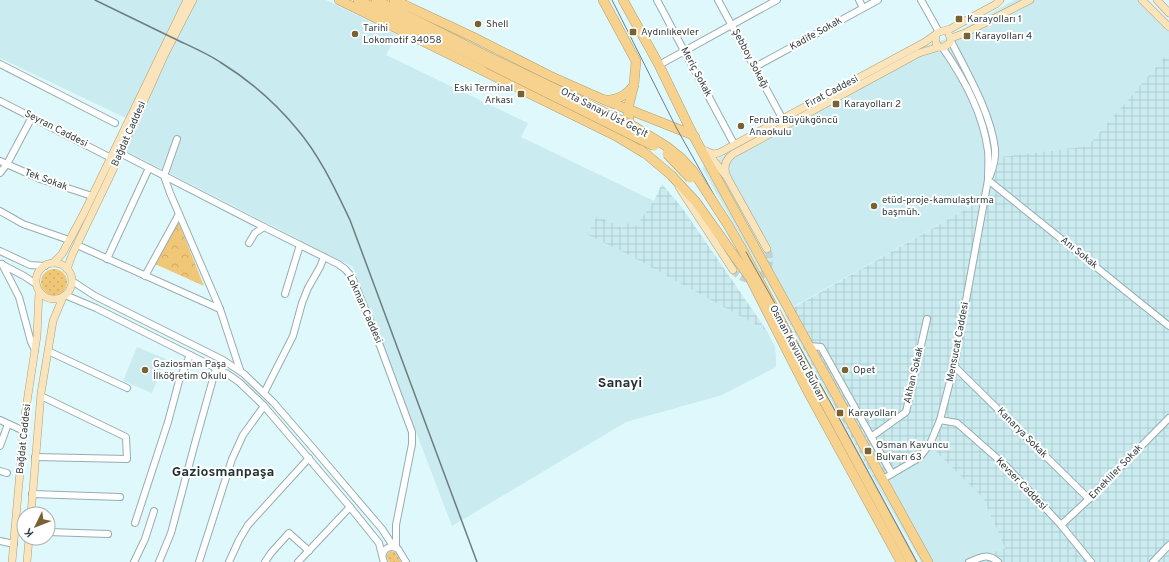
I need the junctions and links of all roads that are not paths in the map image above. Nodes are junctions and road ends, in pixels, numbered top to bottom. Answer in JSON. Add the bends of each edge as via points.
{"nodes":[{"id":1,"x":187,"y":0,"type":"edge"},
{"id":2,"x":193,"y":0,"type":"edge"},
{"id":3,"x":339,"y":0,"type":"edge"},
{"id":4,"x":358,"y":0,"type":"edge"},
{"id":5,"x":376,"y":0,"type":"edge"},
{"id":6,"x":394,"y":0,"type":"edge"},
{"id":7,"x":603,"y":0,"type":"edge"},
{"id":8,"x":623,"y":0,"type":"edge"},
{"id":9,"x":657,"y":0,"type":"edge"},
{"id":10,"x":718,"y":0,"type":"edge"},
{"id":11,"x":776,"y":0,"type":"edge"},
{"id":12,"x":859,"y":0,"type":"edge"},
{"id":13,"x":878,"y":0,"type":"edge"},
{"id":14,"x":921,"y":0,"type":"edge"},
{"id":15,"x":1000,"y":0,"type":"edge"},
{"id":16,"x":1030,"y":0,"type":"edge"},
{"id":17,"x":1142,"y":0,"type":"edge"},
{"id":18,"x":1157,"y":0,"type":"edge"},
{"id":19,"x":410,"y":7,"type":"junction"},
{"id":20,"x":863,"y":8,"type":"junction"},
{"id":21,"x":1169,"y":13,"type":"edge"},
{"id":22,"x":732,"y":25,"type":"junction"},
{"id":23,"x":1169,"y":27,"type":"edge"},
{"id":24,"x":940,"y":33,"type":"junction"},
{"id":25,"x":412,"y":36,"type":"junction"},
{"id":26,"x":445,"y":38,"type":"junction"},
{"id":27,"x":951,"y":40,"type":"junction"},
{"id":28,"x":940,"y":47,"type":"junction"},
{"id":29,"x":685,"y":51,"type":"junction"},
{"id":30,"x":0,"y":64,"type":"edge"},
{"id":31,"x":659,"y":64,"type":"junction"},
{"id":32,"x":755,"y":68,"type":"junction"},
{"id":33,"x":634,"y":84,"type":"junction"},
{"id":34,"x":602,"y":100,"type":"junction"},
{"id":35,"x":0,"y":101,"type":"edge"},
{"id":36,"x":615,"y":104,"type":"junction"},
{"id":37,"x":628,"y":110,"type":"junction"},
{"id":38,"x":32,"y":117,"type":"junction"},
{"id":39,"x":782,"y":118,"type":"junction"},
{"id":40,"x":653,"y":119,"type":"junction"},
{"id":41,"x":115,"y":123,"type":"dead end"},
{"id":42,"x":603,"y":130,"type":"junction"},
{"id":43,"x":631,"y":135,"type":"junction"},
{"id":44,"x":693,"y":135,"type":"junction"},
{"id":45,"x":177,"y":139,"type":"dead end"},
{"id":46,"x":734,"y":144,"type":"junction"},
{"id":47,"x":706,"y":152,"type":"junction"},
{"id":48,"x":120,"y":153,"type":"junction"},
{"id":49,"x":644,"y":153,"type":"junction"},
{"id":50,"x":111,"y":158,"type":"junction"},
{"id":51,"x":0,"y":160,"type":"edge"},
{"id":52,"x":7,"y":164,"type":"junction"},
{"id":53,"x":149,"y":168,"type":"junction"},
{"id":54,"x":0,"y":173,"type":"edge"},
{"id":55,"x":671,"y":175,"type":"junction"},
{"id":56,"x":164,"y":176,"type":"junction"},
{"id":57,"x":727,"y":177,"type":"junction"},
{"id":58,"x":988,"y":180,"type":"junction"},
{"id":59,"x":92,"y":196,"type":"junction"},
{"id":60,"x":0,"y":211,"type":"edge"},
{"id":61,"x":179,"y":214,"type":"junction"},
{"id":62,"x":264,"y":228,"type":"junction"},
{"id":63,"x":70,"y":240,"type":"junction"},
{"id":64,"x":249,"y":243,"type":"dead end"},
{"id":65,"x":77,"y":245,"type":"junction"},
{"id":66,"x":300,"y":245,"type":"junction"},
{"id":67,"x":767,"y":249,"type":"tunnel mouth"},
{"id":68,"x":0,"y":251,"type":"edge"},
{"id":69,"x":739,"y":251,"type":"junction"},
{"id":70,"x":324,"y":257,"type":"junction"},
{"id":71,"x":107,"y":259,"type":"junction"},
{"id":72,"x":53,"y":263,"type":"junction"},
{"id":73,"x":1,"y":264,"type":"edge"},
{"id":74,"x":45,"y":266,"type":"junction"},
{"id":75,"x":67,"y":269,"type":"junction"},
{"id":76,"x":733,"y":270,"type":"tunnel mouth"},
{"id":77,"x":748,"y":275,"type":"junction"},
{"id":78,"x":145,"y":276,"type":"junction"},
{"id":79,"x":72,"y":281,"type":"junction"},
{"id":80,"x":36,"y":284,"type":"junction"},
{"id":81,"x":39,"y":292,"type":"junction"},
{"id":82,"x":285,"y":294,"type":"dead end"},
{"id":83,"x":64,"y":296,"type":"junction"},
{"id":84,"x":220,"y":309,"type":"junction"},
{"id":85,"x":927,"y":319,"type":"dead end"},
{"id":86,"x":1169,"y":326,"type":"edge"},
{"id":87,"x":810,"y":346,"type":"junction"},
{"id":88,"x":35,"y":350,"type":"junction"},
{"id":89,"x":48,"y":351,"type":"junction"},
{"id":90,"x":190,"y":355,"type":"junction"},
{"id":91,"x":954,"y":366,"type":"junction"},
{"id":92,"x":216,"y":368,"type":"junction"},
{"id":93,"x":240,"y":371,"type":"junction"},
{"id":94,"x":127,"y":388,"type":"dead end"},
{"id":95,"x":264,"y":393,"type":"junction"},
{"id":96,"x":41,"y":396,"type":"junction"},
{"id":97,"x":264,"y":406,"type":"junction"},
{"id":98,"x":1169,"y":418,"type":"edge"},
{"id":99,"x":0,"y":420,"type":"edge"},
{"id":100,"x":940,"y":420,"type":"junction"},
{"id":101,"x":8,"y":424,"type":"junction"},
{"id":102,"x":24,"y":431,"type":"junction"},
{"id":103,"x":871,"y":437,"type":"junction"},
{"id":104,"x":0,"y":446,"type":"edge"},
{"id":105,"x":36,"y":456,"type":"junction"},
{"id":106,"x":309,"y":458,"type":"junction"},
{"id":107,"x":0,"y":471,"type":"edge"},
{"id":108,"x":7,"y":473,"type":"dead end"},
{"id":109,"x":892,"y":474,"type":"junction"},
{"id":110,"x":883,"y":479,"type":"junction"},
{"id":111,"x":32,"y":494,"type":"junction"},
{"id":112,"x":120,"y":497,"type":"dead end"},
{"id":113,"x":1090,"y":500,"type":"junction"},
{"id":114,"x":31,"y":506,"type":"edge"},
{"id":115,"x":350,"y":507,"type":"junction"},
{"id":116,"x":154,"y":512,"type":"dead end"},
{"id":117,"x":135,"y":523,"type":"dead end"},
{"id":118,"x":1060,"y":525,"type":"junction"},
{"id":119,"x":56,"y":532,"type":"edge"},
{"id":120,"x":108,"y":534,"type":"dead end"},
{"id":121,"x":0,"y":541,"type":"edge"},
{"id":122,"x":14,"y":544,"type":"junction"},
{"id":123,"x":1169,"y":545,"type":"edge"},
{"id":124,"x":28,"y":546,"type":"edge"},
{"id":125,"x":394,"y":547,"type":"junction"},
{"id":126,"x":309,"y":551,"type":"junction"},
{"id":127,"x":382,"y":559,"type":"edge"},
{"id":128,"x":12,"y":562,"type":"edge"},
{"id":129,"x":27,"y":562,"type":"edge"},
{"id":130,"x":134,"y":562,"type":"edge"},
{"id":131,"x":159,"y":562,"type":"edge"},
{"id":132,"x":199,"y":562,"type":"edge"},
{"id":133,"x":229,"y":562,"type":"edge"},
{"id":134,"x":265,"y":562,"type":"edge"},
{"id":135,"x":298,"y":562,"type":"edge"},
{"id":136,"x":406,"y":562,"type":"edge"},
{"id":137,"x":901,"y":562,"type":"edge"},
{"id":138,"x":911,"y":562,"type":"edge"},
{"id":139,"x":928,"y":562,"type":"edge"},
{"id":140,"x":968,"y":562,"type":"edge"},
{"id":141,"x":998,"y":562,"type":"edge"},
{"id":142,"x":1091,"y":562,"type":"edge"},
{"id":143,"x":1152,"y":562,"type":"edge"}],
"edges":[{"from":1,"to":50,"type":"main road","name":"Bağdat Caddesi"},
{"from":2,"to":48,"type":"main road","name":"Bağdat Caddesi","via":[[164,56]]},
{"from":3,"to":25,"type":"highway"},
{"from":4,"to":26,"type":"highway"},
{"from":5,"to":26,"type":"highway"},
{"from":6,"to":19,"type":"highway"},
{"from":7,"to":33,"type":"highway","via":[[636,61]]},
{"from":8,"to":31,"type":"highway"},
{"from":9,"to":29,"type":"street","name":"Meriç Sokak"},
{"from":10,"to":22,"type":"street","name":"Şebboy Sokağı"},
{"from":11,"to":22,"type":"street"},
{"from":12,"to":20,"type":"street"},
{"from":13,"to":20,"type":"street","name":"Kadife Sokak"},
{"from":14,"to":24,"type":"street"},
{"from":15,"to":24,"type":"main road","name":"Fırat Caddesi"},
{"from":16,"to":27,"type":"main road"},
{"from":17,"to":23,"type":"main road"},
{"from":18,"to":21,"type":"main road"},
{"from":19,"to":26,"type":"highway"},
{"from":19,"to":34,"type":"highway"},
{"from":20,"to":32,"type":"street","name":"Kadife Sokak"},
{"from":22,"to":29,"type":"street"},
{"from":22,"to":32,"type":"street","name":"Şebboy Sokağı"},
{"from":24,"to":27,"type":"main road","via":[[949,34]]},
{"from":24,"to":28,"type":"main road","via":[[936,43]]},
{"from":24,"to":39,"type":"main road","name":"Fırat Caddesi"},
{"from":25,"to":26,"type":"highway"},
{"from":25,"to":42,"type":"highway"},
{"from":26,"to":69,"type":"highway","name":"Orta Sanayi Üst Geçit","bridge":true,"via":[[635,127],[666,146],[693,171],[728,225]]},
{"from":27,"to":28,"type":"main road","via":[[948,45]]},
{"from":27,"to":58,"type":"street","name":"Mensucat Caddesi","via":[[979,97],[992,134],[995,151],[993,168]]},
{"from":28,"to":57,"type":"main road","name":"Fırat Caddesi","via":[[919,53],[733,154],[724,166]]},
{"from":28,"to":58,"type":"street","name":"Mensucat Caddesi","via":[[954,64],[973,98],[988,152]]},
{"from":29,"to":31,"type":"street"},
{"from":29,"to":46,"type":"street","name":"Meriç Sokak"},
{"from":30,"to":41,"type":"street"},
{"from":31,"to":44,"type":"highway"},
{"from":32,"to":39,"type":"street","name":"Şebboy Sokağı"},
{"from":33,"to":34,"type":"highway","via":[[630,91],[619,98]]},
{"from":33,"to":37,"type":"highway"},
{"from":34,"to":36,"type":"highway"},
{"from":35,"to":38,"type":"street","name":"Seyran Caddesi"},
{"from":36,"to":37,"type":"highway"},
{"from":36,"to":42,"type":"highway","via":[[624,119],[621,125]]},
{"from":37,"to":40,"type":"highway"},
{"from":37,"to":43,"type":"highway"},
{"from":38,"to":50,"type":"street","name":"Seyran Caddesi"},
{"from":38,"to":52,"type":"street"},
{"from":39,"to":46,"type":"main road","name":"Fırat Caddesi"},
{"from":40,"to":43,"type":"highway","via":[[637,122]]},
{"from":40,"to":44,"type":"highway"},
{"from":42,"to":49,"type":"highway"},
{"from":43,"to":49,"type":"highway"},
{"from":44,"to":47,"type":"highway"},
{"from":44,"to":87,"type":"highway"},
{"from":45,"to":56,"type":"street"},
{"from":46,"to":47,"type":"main road","name":"Fırat Caddesi","via":[[716,154]]},
{"from":47,"to":57,"type":"main road"},
{"from":48,"to":53,"type":"street","name":"Lokman Caddesi"},
{"from":48,"to":65,"type":"main road","name":"Bağdat Caddesi"},
{"from":49,"to":55,"type":"highway"},
{"from":50,"to":59,"type":"main road","name":"Bağdat Caddesi"},
{"from":51,"to":52,"type":"street","name":"Tek Sokak"},
{"from":52,"to":54,"type":"street"},
{"from":52,"to":59,"type":"street","name":"Tek Sokak","via":[[40,179]]},
{"from":53,"to":56,"type":"street","name":"Lokman Caddesi"},
{"from":53,"to":71,"type":"street"},
{"from":55,"to":76,"type":"main road"},
{"from":55,"to":77,"type":"highway","via":[[696,202]]},
{"from":56,"to":61,"type":"street"},
{"from":56,"to":62,"type":"street","name":"Lokman Caddesi"},
{"from":57,"to":67,"type":"main road"},
{"from":58,"to":86,"type":"street","name":"Anı Sokak"},
{"from":58,"to":91,"type":"street","name":"Mensucat Caddesi"},
{"from":59,"to":63,"type":"main road","name":"Bağdat Caddesi"},
{"from":60,"to":63,"type":"street","via":[[23,224]]},
{"from":61,"to":78,"type":"street"},
{"from":61,"to":84,"type":"street"},
{"from":62,"to":64,"type":"street","via":[[255,233]]},
{"from":62,"to":66,"type":"street","name":"Lokman Caddesi"},
{"from":63,"to":72,"type":"main road","name":"Bağdat Caddesi","via":[[60,257]]},
{"from":65,"to":71,"type":"street"},
{"from":65,"to":75,"type":"main road","name":"Bağdat Caddesi"},
{"from":66,"to":70,"type":"street","name":"Lokman Caddesi"},
{"from":66,"to":82,"type":"street"},
{"from":68,"to":74,"type":"street","via":[[30,265]]},
{"from":69,"to":77,"type":"highway"},
{"from":69,"to":138,"type":"highway","name":"Osman Kavuncu Bulvarı"},
{"from":70,"to":95,"type":"street","via":[[302,303],[293,336]]},
{"from":70,"to":125,"type":"street","name":"Lokman Caddesi","via":[[342,266],[352,277],[412,432]]},
{"from":71,"to":78,"type":"street"},
{"from":72,"to":74,"type":"main road"},
{"from":72,"to":75,"type":"main road","via":[[61,264]]},
{"from":73,"to":80,"type":"street"},
{"from":73,"to":88,"type":"street","via":[[20,297]]},
{"from":74,"to":80,"type":"main road","via":[[38,274]]},
{"from":75,"to":79,"type":"main road"},
{"from":77,"to":137,"type":"highway","name":"Osman Kavuncu Bulvarı"},
{"from":78,"to":84,"type":"street"},
{"from":79,"to":83,"type":"main road"},
{"from":79,"to":93,"type":"street","via":[[89,293]]},
{"from":80,"to":81,"type":"main road"},
{"from":81,"to":83,"type":"main road","via":[[50,299]]},
{"from":81,"to":88,"type":"main road","name":"Bağdat Caddesi"},
{"from":83,"to":89,"type":"main road","name":"Bağdat Caddesi","via":[[53,321]]},
{"from":83,"to":90,"type":"street","via":[[96,308]]},
{"from":84,"to":93,"type":"street"},
{"from":85,"to":103,"type":"street","name":"Akhan Sokak","via":[[906,412]]},
{"from":87,"to":103,"type":"street","via":[[821,347]]},
{"from":87,"to":110,"type":"highway"},
{"from":88,"to":102,"type":"main road","name":"Bağdat Caddesi"},
{"from":89,"to":94,"type":"street"},
{"from":89,"to":96,"type":"main road","name":"Bağdat Caddesi"},
{"from":90,"to":92,"type":"street"},
{"from":90,"to":117,"type":"street","via":[[179,380]]},
{"from":91,"to":100,"type":"street","name":"Mensucat Caddesi"},
{"from":91,"to":113,"type":"street","name":"Kanarya Sokak"},
{"from":92,"to":97,"type":"street","via":[[239,382]]},
{"from":92,"to":131,"type":"street","via":[[171,533]]},
{"from":93,"to":95,"type":"street"},
{"from":95,"to":125,"type":"street","via":[[382,529]]},
{"from":96,"to":105,"type":"main road","name":"Bağdat Caddesi"},
{"from":96,"to":105,"type":"street","via":[[126,437],[127,459]]},
{"from":97,"to":106,"type":"street"},
{"from":97,"to":132,"type":"street","via":[[243,435],[232,459]]},
{"from":98,"to":113,"type":"street","name":"Emekliler Sokak"},
{"from":99,"to":101,"type":"street"},
{"from":100,"to":109,"type":"street","name":"Mensucat Caddesi","via":[[930,444],[919,458]]},
{"from":100,"to":118,"type":"street","name":"Kevser Caddesi","via":[[957,423],[1007,467]]},
{"from":101,"to":102,"type":"street"},
{"from":101,"to":104,"type":"street"},
{"from":102,"to":122,"type":"main road","name":"Bağdat Caddesi"},
{"from":103,"to":109,"type":"street"},
{"from":105,"to":111,"type":"main road","name":"Bağdat Caddesi"},
{"from":106,"to":115,"type":"street"},
{"from":106,"to":133,"type":"street","via":[[248,525]]},
{"from":107,"to":108,"type":"street"},
{"from":109,"to":110,"type":"street","name":"Mensucat Caddesi"},
{"from":110,"to":139,"type":"highway"},
{"from":111,"to":112,"type":"street"},
{"from":111,"to":114,"type":"main road","name":"Bağdat Caddesi"},
{"from":113,"to":118,"type":"street","name":"Emekliler Sokak"},
{"from":115,"to":126,"type":"street"},
{"from":115,"to":127,"type":"street","via":[[379,543]]},
{"from":116,"to":130,"type":"street"},
{"from":118,"to":142,"type":"street","name":"Kevser Caddesi"},
{"from":119,"to":120,"type":"street"},
{"from":121,"to":122,"type":"street"},
{"from":122,"to":128,"type":"main road","name":"Bağdat Caddesi"},
{"from":123,"to":143,"type":"street"},
{"from":124,"to":129,"type":"main road"},
{"from":125,"to":127,"type":"street","via":[[386,548]]},
{"from":125,"to":136,"type":"street","via":[[400,551]]},
{"from":126,"to":134,"type":"street","via":[[289,533]]},
{"from":126,"to":135,"type":"street"},
{"from":140,"to":141,"type":"street","via":[[990,556]]}]}
